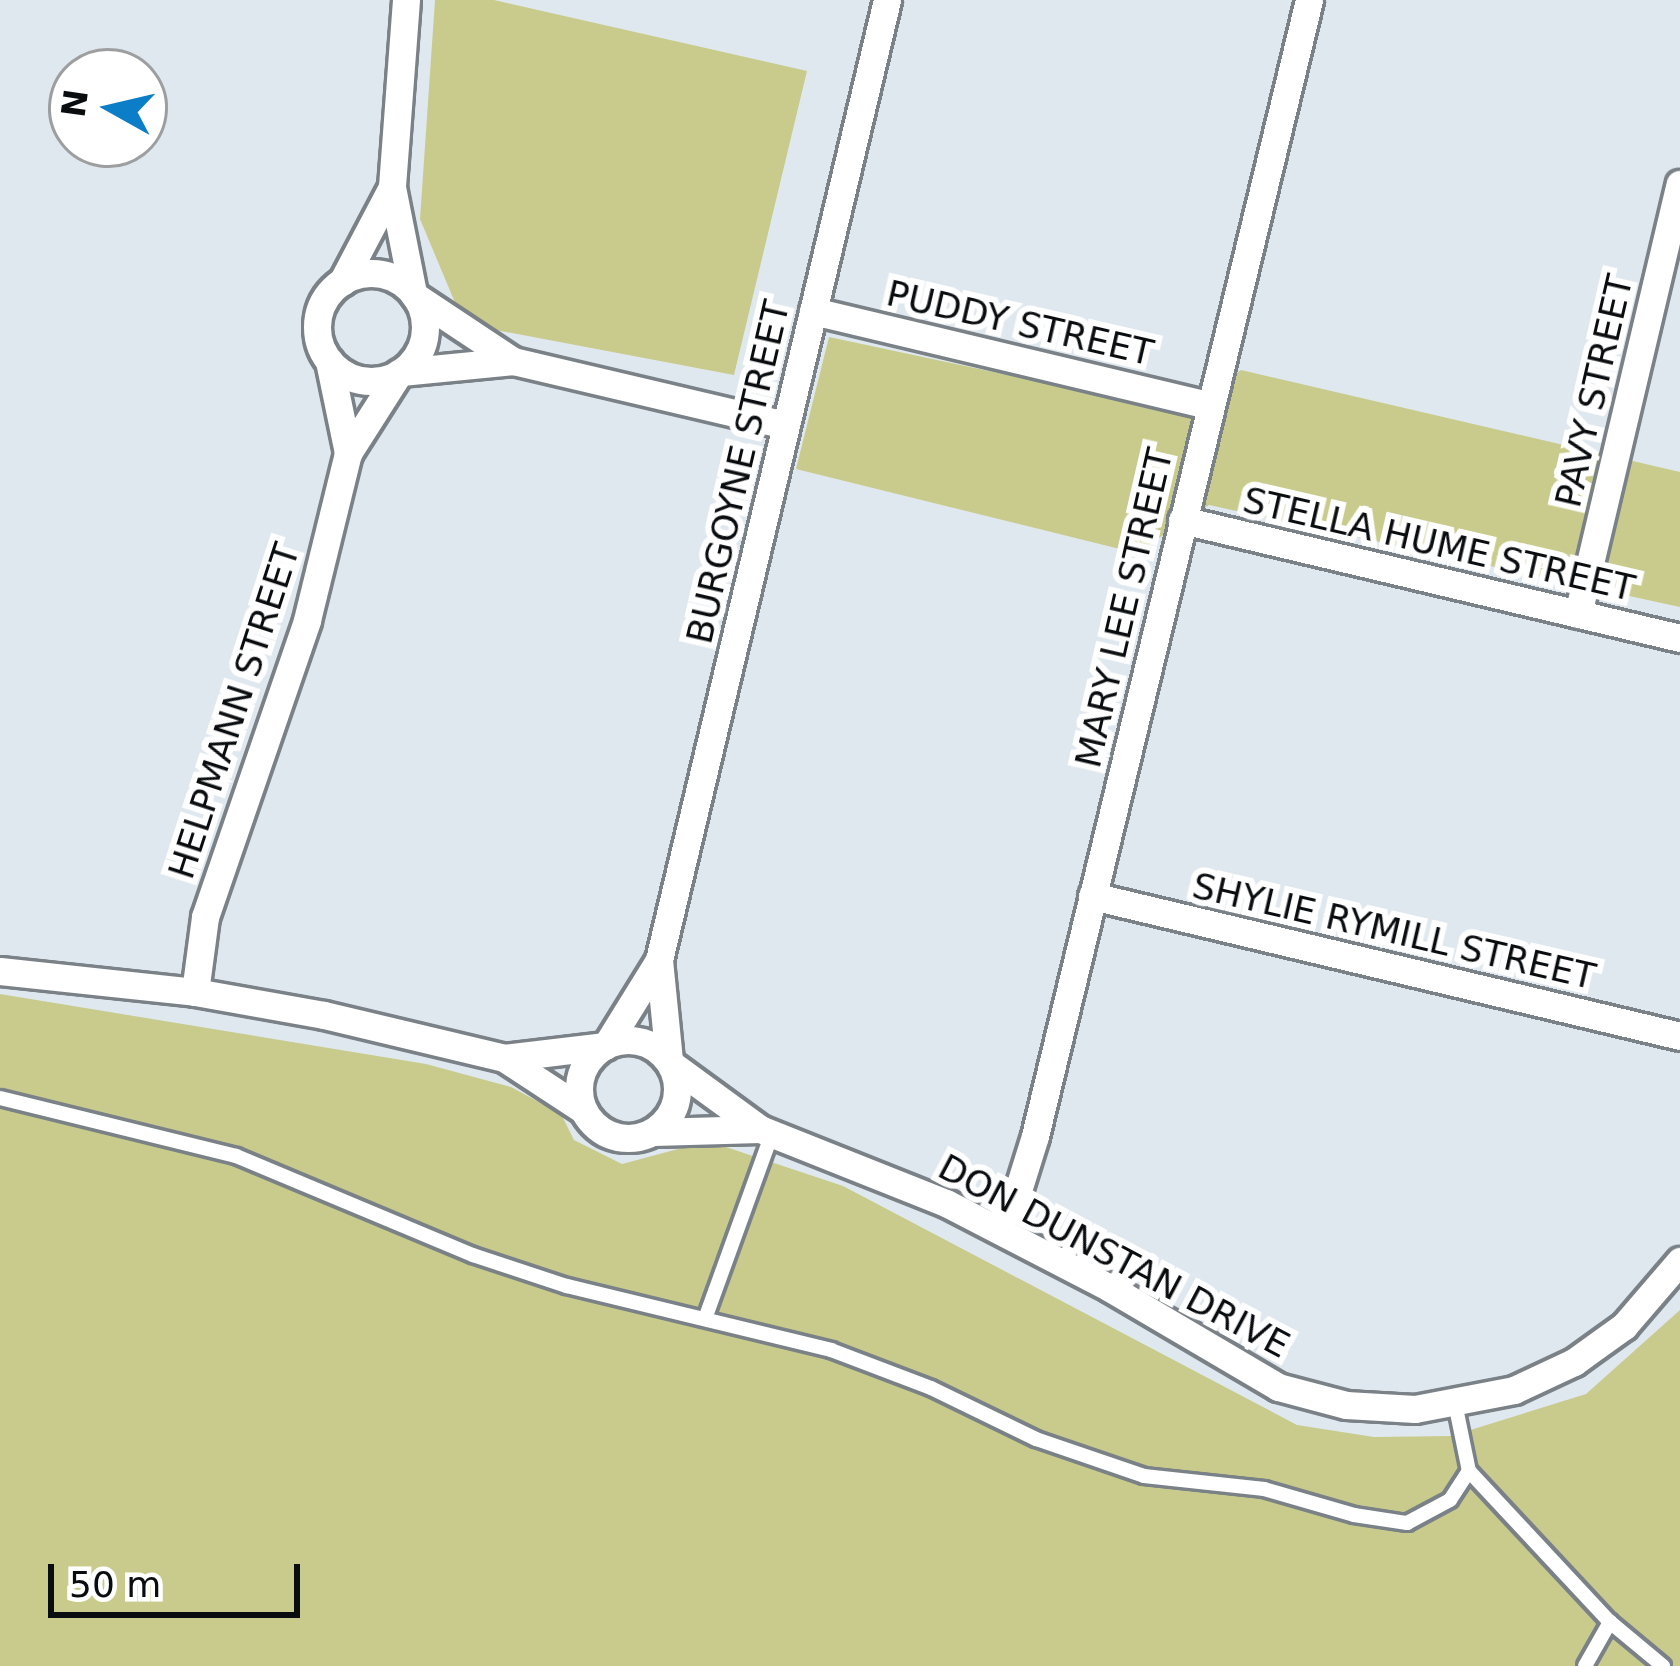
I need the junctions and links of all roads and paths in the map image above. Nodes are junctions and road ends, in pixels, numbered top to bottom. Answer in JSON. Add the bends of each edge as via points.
{"nodes":[{"id":1,"x":406,"y":0,"type":"edge"},
{"id":2,"x":887,"y":0,"type":"edge"},
{"id":3,"x":1309,"y":0,"type":"edge"},
{"id":4,"x":1680,"y":184,"type":"edge"},
{"id":5,"x":392,"y":187,"type":"junction"},
{"id":6,"x":342,"y":282,"type":"junction"},
{"id":7,"x":414,"y":294,"type":"junction"},
{"id":8,"x":814,"y":311,"type":"junction"},
{"id":9,"x":329,"y":361,"type":"junction"},
{"id":10,"x":513,"y":361,"type":"junction"},
{"id":11,"x":400,"y":372,"type":"junction"},
{"id":12,"x":1209,"y":405,"type":"junction"},
{"id":13,"x":786,"y":425,"type":"junction"},
{"id":14,"x":348,"y":453,"type":"junction"},
{"id":15,"x":1182,"y":520,"type":"junction"},
{"id":16,"x":1578,"y":614,"type":"junction"},
{"id":17,"x":1680,"y":638,"type":"edge"},
{"id":18,"x":1092,"y":896,"type":"junction"},
{"id":19,"x":659,"y":960,"type":"junction"},
{"id":20,"x":0,"y":971,"type":"edge"},
{"id":21,"x":195,"y":992,"type":"junction"},
{"id":22,"x":1680,"y":1036,"type":"edge"},
{"id":23,"x":606,"y":1045,"type":"junction"},
{"id":24,"x":504,"y":1058,"type":"junction"},
{"id":25,"x":670,"y":1063,"type":"junction"},
{"id":26,"x":0,"y":1099,"type":"edge"},
{"id":27,"x":583,"y":1109,"type":"junction"},
{"id":28,"x":766,"y":1131,"type":"junction"},
{"id":29,"x":653,"y":1132,"type":"junction"},
{"id":30,"x":997,"y":1228,"type":"junction"},
{"id":31,"x":1680,"y":1261,"type":"edge"},
{"id":32,"x":706,"y":1316,"type":"junction"},
{"id":33,"x":1455,"y":1403,"type":"junction"},
{"id":34,"x":1468,"y":1471,"type":"junction"},
{"id":35,"x":1610,"y":1622,"type":"junction"},
{"id":36,"x":1585,"y":1666,"type":"edge"},
{"id":37,"x":1664,"y":1666,"type":"edge"}],
"edges":[{"from":1,"to":5,"type":"street"},
{"from":2,"to":8,"type":"street","name":"BURGOYNE STREET"},
{"from":3,"to":12,"type":"street","name":"MARY LEE STREET"},
{"from":4,"to":16,"type":"street","name":"PAVY STREET"},
{"from":5,"to":6,"type":"street"},
{"from":5,"to":7,"type":"street"},
{"from":6,"to":7,"type":"street","via":[[380,274]]},
{"from":6,"to":9,"type":"street","via":[[318,319]]},
{"from":7,"to":10,"type":"street"},
{"from":7,"to":11,"type":"street","via":[[424,337]]},
{"from":8,"to":12,"type":"street","name":"PUDDY STREET"},
{"from":8,"to":13,"type":"street","name":"BURGOYNE STREET"},
{"from":9,"to":11,"type":"street","via":[[362,380]]},
{"from":9,"to":14,"type":"street","name":"HELPMANN STREET"},
{"from":10,"to":11,"type":"street"},
{"from":10,"to":13,"type":"street"},
{"from":11,"to":14,"type":"street","name":"HELPMANN STREET"},
{"from":12,"to":15,"type":"street","name":"MARY LEE STREET"},
{"from":13,"to":19,"type":"street","name":"BURGOYNE STREET"},
{"from":14,"to":21,"type":"street","name":"HELPMANN STREET","via":[[307,620],[206,917]]},
{"from":15,"to":16,"type":"street","name":"STELLA HUME STREET"},
{"from":15,"to":18,"type":"street","name":"MARY LEE STREET"},
{"from":16,"to":17,"type":"street","name":"STELLA HUME STREET"},
{"from":18,"to":22,"type":"street","name":"SHYLIE RYMILL STREET"},
{"from":18,"to":30,"type":"street","name":"MARY LEE STREET","via":[[1031,1149]]},
{"from":19,"to":23,"type":"street","name":"BURGOYNE STREET"},
{"from":19,"to":25,"type":"street","name":"BURGOYNE STREET"},
{"from":20,"to":21,"type":"street"},
{"from":21,"to":24,"type":"street"},
{"from":23,"to":24,"type":"street"},
{"from":23,"to":25,"type":"street","via":[[648,1044]]},
{"from":23,"to":27,"type":"street","via":[[585,1066]]},
{"from":24,"to":27,"type":"street"},
{"from":25,"to":28,"type":"street","name":"DON DUNSTAN DRIVE"},
{"from":25,"to":29,"type":"street","via":[[674,1109]]},
{"from":26,"to":32,"type":"lane","via":[[236,1156],[472,1255],[567,1286]]},
{"from":27,"to":29,"type":"street","via":[[613,1136]]},
{"from":28,"to":29,"type":"street","name":"DON DUNSTAN DRIVE"},
{"from":28,"to":30,"type":"street","name":"DON DUNSTAN DRIVE"},
{"from":28,"to":32,"type":"lane"},
{"from":30,"to":33,"type":"street","name":"DON DUNSTAN DRIVE","via":[[1278,1387],[1346,1405]]},
{"from":31,"to":33,"type":"street","name":"DON DUNSTAN DRIVE","via":[[1624,1326],[1574,1362],[1514,1390]]},
{"from":32,"to":34,"type":"lane","via":[[831,1350],[1036,1439],[1144,1476],[1284,1493],[1407,1523],[1450,1500]]},
{"from":33,"to":34,"type":"lane"},
{"from":34,"to":35,"type":"lane"},
{"from":35,"to":36,"type":"lane"},
{"from":35,"to":37,"type":"lane"}]}
